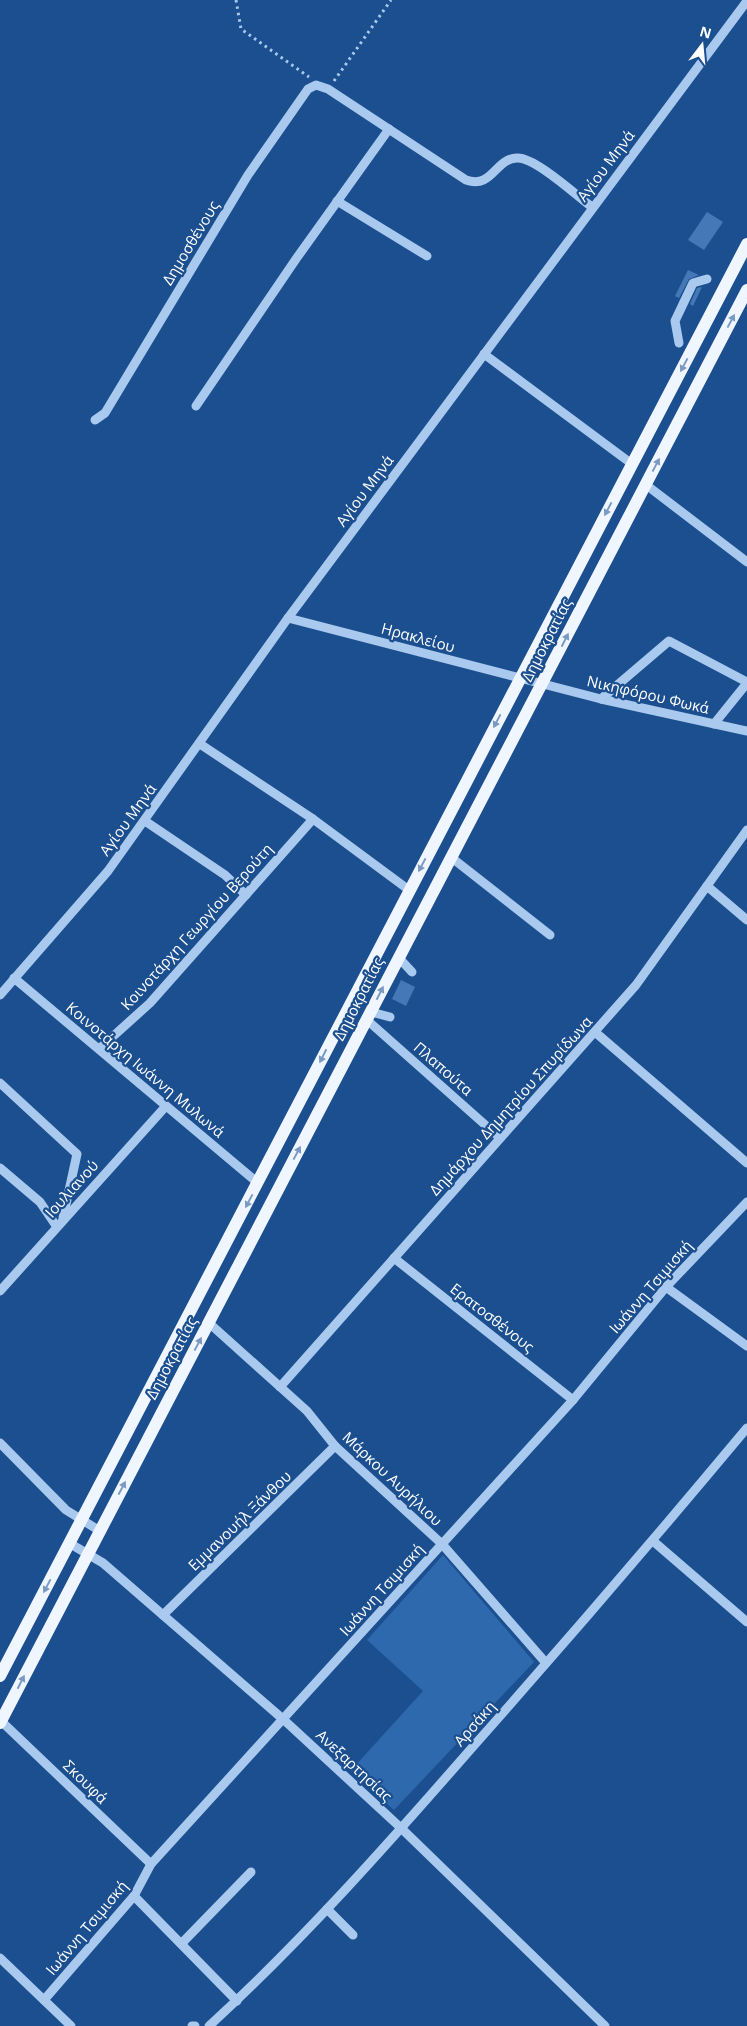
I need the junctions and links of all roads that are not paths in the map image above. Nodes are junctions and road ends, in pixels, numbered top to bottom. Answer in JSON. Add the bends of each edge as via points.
{"nodes":[{"id":1,"x":747,"y":1,"type":"edge"},
{"id":2,"x":389,"y":129,"type":"junction"},
{"id":3,"x":337,"y":201,"type":"junction"},
{"id":4,"x":592,"y":207,"type":"junction"},
{"id":5,"x":747,"y":244,"type":"edge"},
{"id":6,"x":427,"y":256,"type":"dead end"},
{"id":7,"x":707,"y":280,"type":"dead end"},
{"id":8,"x":747,"y":290,"type":"edge"},
{"id":9,"x":679,"y":343,"type":"dead end"},
{"id":10,"x":484,"y":354,"type":"junction"},
{"id":11,"x":196,"y":406,"type":"dead end"},
{"id":12,"x":95,"y":420,"type":"dead end"},
{"id":13,"x":632,"y":464,"type":"junction"},
{"id":14,"x":645,"y":484,"type":"junction"},
{"id":15,"x":747,"y":562,"type":"edge"},
{"id":16,"x":288,"y":618,"type":"junction"},
{"id":17,"x":520,"y":678,"type":"junction"},
{"id":18,"x":543,"y":683,"type":"junction"},
{"id":19,"x":747,"y":683,"type":"edge"},
{"id":20,"x":601,"y":699,"type":"junction"},
{"id":21,"x":714,"y":724,"type":"junction"},
{"id":22,"x":747,"y":731,"type":"edge"},
{"id":23,"x":200,"y":744,"type":"junction"},
{"id":24,"x":313,"y":819,"type":"junction"},
{"id":25,"x":145,"y":821,"type":"junction"},
{"id":26,"x":747,"y":830,"type":"edge"},
{"id":27,"x":452,"y":858,"type":"junction"},
{"id":28,"x":707,"y":886,"type":"junction"},
{"id":29,"x":409,"y":890,"type":"junction"},
{"id":30,"x":246,"y":895,"type":"junction"},
{"id":31,"x":747,"y":920,"type":"edge"},
{"id":32,"x":550,"y":935,"type":"dead end"},
{"id":33,"x":399,"y":958,"type":"junction"},
{"id":34,"x":412,"y":972,"type":"dead end"},
{"id":35,"x":14,"y":978,"type":"junction"},
{"id":36,"x":0,"y":995,"type":"edge"},
{"id":37,"x":369,"y":1016,"type":"junction"},
{"id":38,"x":390,"y":1017,"type":"dead end"},
{"id":39,"x":595,"y":1032,"type":"junction"},
{"id":40,"x":99,"y":1050,"type":"junction"},
{"id":41,"x":0,"y":1083,"type":"edge"},
{"id":42,"x":166,"y":1106,"type":"junction"},
{"id":43,"x":500,"y":1138,"type":"junction"},
{"id":44,"x":747,"y":1163,"type":"edge"},
{"id":45,"x":0,"y":1168,"type":"edge"},
{"id":46,"x":258,"y":1183,"type":"junction"},
{"id":47,"x":747,"y":1202,"type":"edge"},
{"id":48,"x":63,"y":1218,"type":"junction"},
{"id":49,"x":57,"y":1227,"type":"junction"},
{"id":50,"x":394,"y":1258,"type":"junction"},
{"id":51,"x":666,"y":1288,"type":"junction"},
{"id":52,"x":0,"y":1291,"type":"edge"},
{"id":53,"x":209,"y":1323,"type":"junction"},
{"id":54,"x":747,"y":1346,"type":"edge"},
{"id":55,"x":280,"y":1387,"type":"junction"},
{"id":56,"x":572,"y":1400,"type":"junction"},
{"id":57,"x":747,"y":1428,"type":"edge"},
{"id":58,"x":0,"y":1443,"type":"edge"},
{"id":59,"x":335,"y":1446,"type":"junction"},
{"id":60,"x":81,"y":1521,"type":"junction"},
{"id":61,"x":100,"y":1531,"type":"junction"},
{"id":62,"x":653,"y":1541,"type":"junction"},
{"id":63,"x":69,"y":1543,"type":"junction"},
{"id":64,"x":442,"y":1544,"type":"junction"},
{"id":65,"x":88,"y":1553,"type":"junction"},
{"id":66,"x":163,"y":1616,"type":"junction"},
{"id":67,"x":747,"y":1622,"type":"edge"},
{"id":68,"x":546,"y":1663,"type":"junction"},
{"id":69,"x":0,"y":1676,"type":"edge"},
{"id":70,"x":284,"y":1720,"type":"junction"},
{"id":71,"x":1,"y":1722,"type":"edge"},
{"id":72,"x":401,"y":1828,"type":"junction"},
{"id":73,"x":151,"y":1864,"type":"junction"},
{"id":74,"x":251,"y":1872,"type":"dead end"},
{"id":75,"x":134,"y":1896,"type":"junction"},
{"id":76,"x":327,"y":1909,"type":"junction"},
{"id":77,"x":353,"y":1935,"type":"dead end"},
{"id":78,"x":182,"y":1943,"type":"junction"},
{"id":79,"x":0,"y":1958,"type":"edge"},
{"id":80,"x":44,"y":2000,"type":"junction"},
{"id":81,"x":236,"y":2001,"type":"junction"},
{"id":82,"x":71,"y":2026,"type":"edge"},
{"id":83,"x":209,"y":2026,"type":"edge"},
{"id":84,"x":606,"y":2026,"type":"edge"}],
"edges":[{"from":1,"to":4,"type":"street","name":"Αγίου Μηνά"},
{"from":2,"to":3,"type":"street"},
{"from":2,"to":4,"type":"street","via":[[466,180],[474,182],[486,180],[503,163],[517,158],[531,162]]},
{"from":2,"to":12,"type":"street","name":"Δημοσθένους","via":[[328,89],[316,85],[308,89],[248,176],[105,413]]},
{"from":3,"to":6,"type":"street"},
{"from":3,"to":11,"type":"street"},
{"from":4,"to":10,"type":"street","name":"Αγίου Μηνά"},
{"from":5,"to":13,"type":"main road","name":"Δημοκρατίας","one_way":true},
{"from":7,"to":9,"type":"street","via":[[693,283],[675,321]]},
{"from":14,"to":8,"type":"main road","name":"Δημοκρατίας","one_way":true},
{"from":10,"to":13,"type":"street"},
{"from":10,"to":16,"type":"street","name":"Αγίου Μηνά"},
{"from":13,"to":17,"type":"main road","name":"Δημοκρατίας","one_way":true},
{"from":14,"to":15,"type":"street"},
{"from":18,"to":14,"type":"main road","name":"Δημοκρατίας","one_way":true},
{"from":16,"to":17,"type":"street","name":"Ηρακλείου"},
{"from":16,"to":23,"type":"street","name":"Αγίου Μηνά"},
{"from":17,"to":18,"type":"street","name":"Ηρακλείου"},
{"from":17,"to":29,"type":"main road","name":"Δημοκρατίας","one_way":true},
{"from":18,"to":20,"type":"street","name":"Νικηφόρου Φωκά"},
{"from":18,"to":27,"type":"main road","name":"Δημοκρατίας"},
{"from":19,"to":20,"type":"street","via":[[668,641]]},
{"from":19,"to":21,"type":"street"},
{"from":20,"to":21,"type":"street","name":"Νικηφόρου Φωκά"},
{"from":21,"to":22,"type":"street","name":"Νικηφόρου Φωκά"},
{"from":23,"to":24,"type":"street"},
{"from":23,"to":25,"type":"street","name":"Αγίου Μηνά"},
{"from":24,"to":29,"type":"street"},
{"from":24,"to":30,"type":"street","name":"Κοινοτάρχη Γεωργίου Βερούτη"},
{"from":25,"to":30,"type":"street","via":[[225,875]]},
{"from":25,"to":35,"type":"street","name":"Αγίου Μηνά","via":[[86,898]]},
{"from":26,"to":28,"type":"street","name":"Δημάρχου Δημητρίου Σπυρίδωνα"},
{"from":27,"to":32,"type":"street"},
{"from":27,"to":33,"type":"main road","name":"Δημοκρατίας"},
{"from":28,"to":31,"type":"street"},
{"from":28,"to":39,"type":"street","name":"Δημάρχου Δημητρίου Σπυρίδωνα","via":[[636,985]]},
{"from":29,"to":46,"type":"main road","name":"Δημοκρατίας","one_way":true},
{"from":30,"to":40,"type":"street","name":"Κοινοτάρχη Γεωργίου Βερούτη","via":[[150,1002]]},
{"from":33,"to":34,"type":"street"},
{"from":37,"to":33,"type":"main road","name":"Δημοκρατίας","one_way":true},
{"from":35,"to":36,"type":"street","name":"Αγίου Μηνά"},
{"from":35,"to":40,"type":"street","name":"Κοινοτάρχη Ιωάννη Μυλωνά"},
{"from":37,"to":38,"type":"street"},
{"from":37,"to":43,"type":"street","name":"Πλαπούτα"},
{"from":53,"to":37,"type":"main road","name":"Δημοκρατίας","one_way":true},
{"from":39,"to":43,"type":"street","name":"Δημάρχου Δημητρίου Σπυρίδωνα"},
{"from":39,"to":44,"type":"street"},
{"from":40,"to":42,"type":"street","name":"Κοινοτάρχη Ιωάννη Μυλωνά"},
{"from":41,"to":48,"type":"street","via":[[77,1154]]},
{"from":42,"to":46,"type":"street","name":"Κοινοτάρχη Ιωάννη Μυλωνά"},
{"from":42,"to":48,"type":"street","name":"Ιουλιανού"},
{"from":43,"to":50,"type":"street","name":"Δημάρχου Δημητρίου Σπυρίδωνα"},
{"from":45,"to":49,"type":"street","via":[[40,1202]]},
{"from":46,"to":60,"type":"main road","name":"Δημοκρατίας","one_way":true},
{"from":47,"to":51,"type":"street","name":"Ιωάννη Τσιμισκή"},
{"from":48,"to":49,"type":"street","name":"Ιουλιανού"},
{"from":49,"to":52,"type":"street","name":"Ιουλιανού"},
{"from":50,"to":55,"type":"street","name":"Δημάρχου Δημητρίου Σπυρίδωνα"},
{"from":50,"to":56,"type":"street","name":"Ερατοσθένους"},
{"from":51,"to":54,"type":"street"},
{"from":51,"to":56,"type":"street","name":"Ιωάννη Τσιμισκή"},
{"from":53,"to":55,"type":"street","name":"Μάρκου Αυρήλιου"},
{"from":61,"to":53,"type":"main road","name":"Δημοκρατίας","one_way":true},
{"from":55,"to":59,"type":"street","name":"Μάρκου Αυρήλιου","via":[[307,1411]]},
{"from":56,"to":64,"type":"street","name":"Ιωάννη Τσιμισκή"},
{"from":57,"to":62,"type":"street","name":"Αρσάκη"},
{"from":58,"to":60,"type":"street"},
{"from":59,"to":64,"type":"street","name":"Μάρκου Αυρήλιου"},
{"from":59,"to":66,"type":"street","name":"Εμμανουήλ Ξάνθου"},
{"from":60,"to":61,"type":"street"},
{"from":60,"to":63,"type":"main road","name":"Δημοκρατίας"},
{"from":61,"to":65,"type":"main road","name":"Δημοκρατίας"},
{"from":62,"to":67,"type":"street"},
{"from":62,"to":68,"type":"street","name":"Αρσάκη"},
{"from":63,"to":65,"type":"street","name":"Ανεξαρτησίας"},
{"from":63,"to":69,"type":"main road","name":"Δημοκρατίας","one_way":true},
{"from":64,"to":68,"type":"street","name":"Μάρκου Αυρήλιου"},
{"from":64,"to":70,"type":"street","name":"Ιωάννη Τσιμισκή"},
{"from":65,"to":66,"type":"street","name":"Ανεξαρτησίας"},
{"from":71,"to":65,"type":"main road","name":"Δημοκρατίας","one_way":true},
{"from":66,"to":70,"type":"street","name":"Ανεξαρτησίας"},
{"from":68,"to":72,"type":"street","name":"Αρσάκη"},
{"from":70,"to":72,"type":"street","name":"Ανεξαρτησίας"},
{"from":70,"to":73,"type":"street","name":"Ιωάννη Τσιμισκή"},
{"from":71,"to":73,"type":"street","name":"Σκουφά"},
{"from":72,"to":76,"type":"street","name":"Αρσάκη"},
{"from":72,"to":84,"type":"street","name":"Ανεξαρτησίας"},
{"from":73,"to":75,"type":"street","name":"Ιωάννη Τσιμισκή"},
{"from":74,"to":78,"type":"street"},
{"from":75,"to":78,"type":"street"},
{"from":75,"to":80,"type":"street","name":"Ιωάννη Τσιμισκή"},
{"from":76,"to":77,"type":"street"},
{"from":76,"to":81,"type":"street","name":"Αρσάκη"},
{"from":78,"to":81,"type":"street"},
{"from":79,"to":80,"type":"street"},
{"from":80,"to":82,"type":"street"},
{"from":81,"to":83,"type":"street","name":"Αρσάκη"}]}
